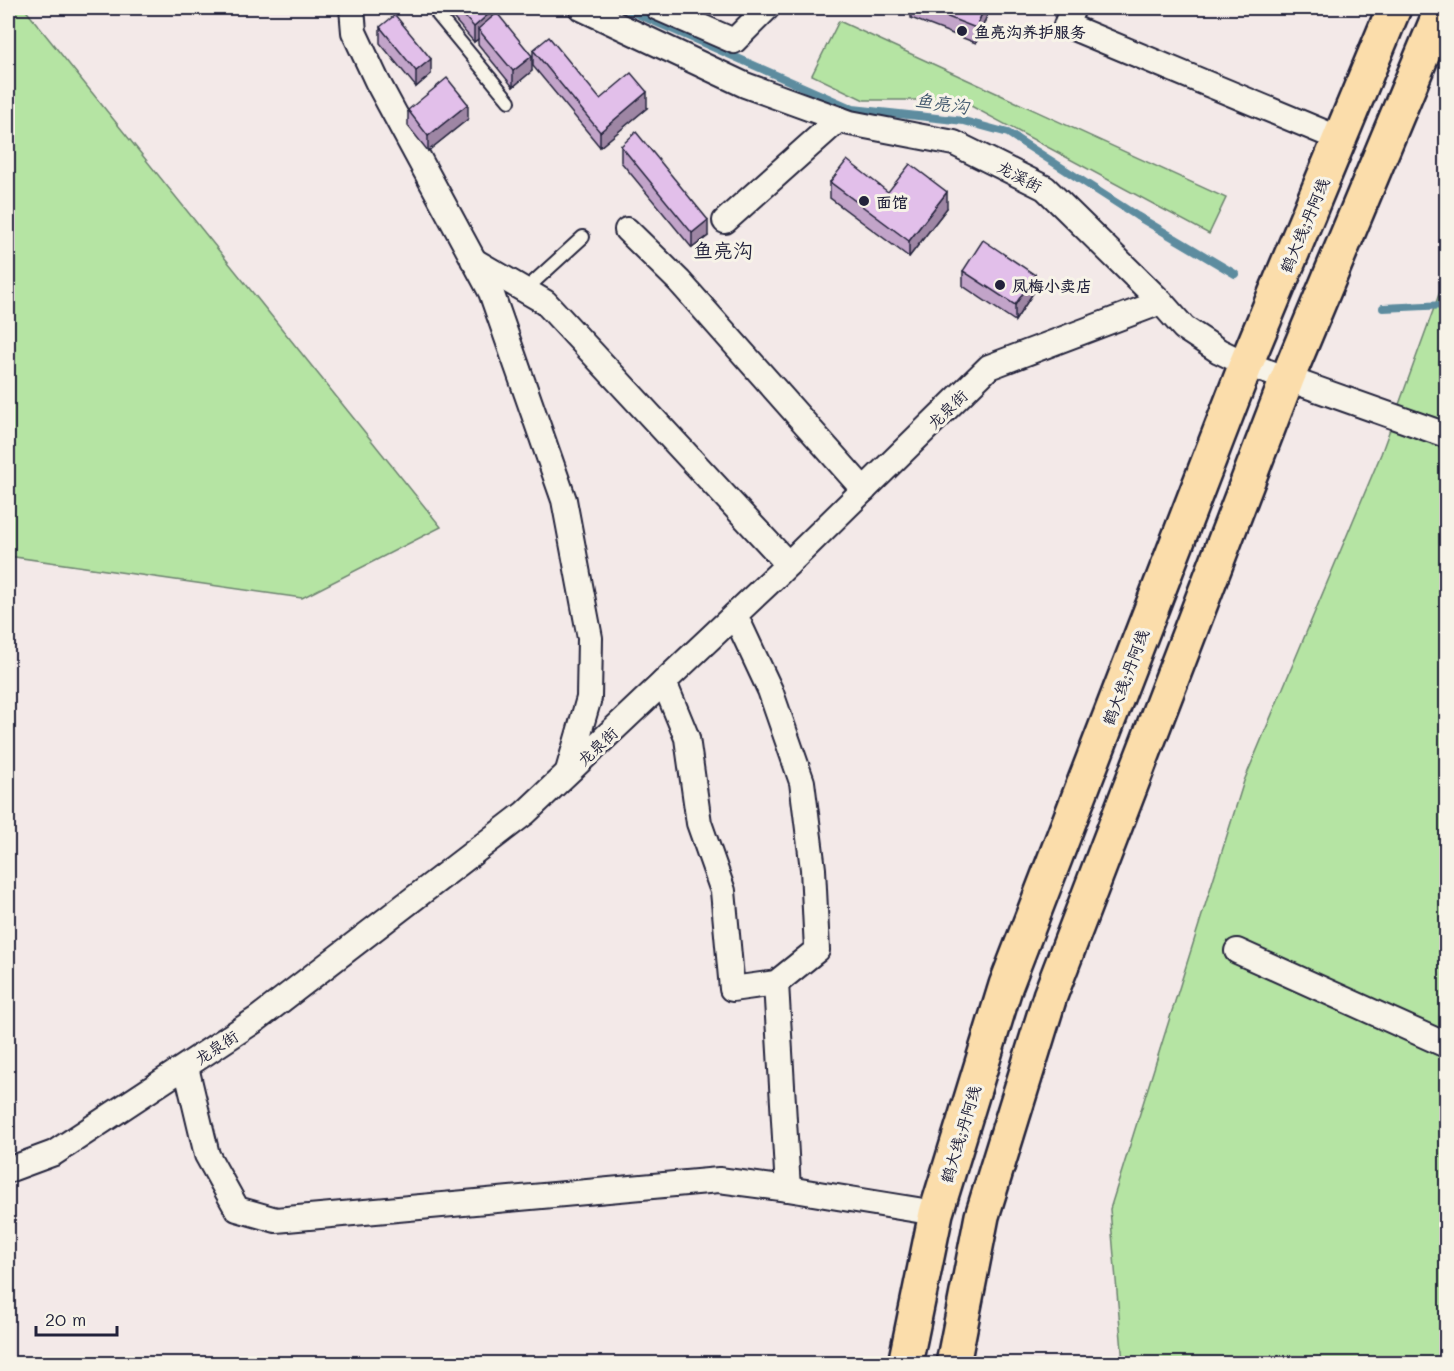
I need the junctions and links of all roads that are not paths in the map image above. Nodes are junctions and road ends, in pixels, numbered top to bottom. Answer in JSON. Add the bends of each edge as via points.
{"nodes":[{"id":1,"x":352,"y":8,"type":"edge"},
{"id":2,"x":446,"y":8,"type":"edge"},
{"id":3,"x":581,"y":8,"type":"edge"},
{"id":4,"x":658,"y":8,"type":"edge"},
{"id":5,"x":766,"y":8,"type":"edge"},
{"id":6,"x":1073,"y":8,"type":"edge"},
{"id":7,"x":1394,"y":8,"type":"edge"},
{"id":8,"x":1442,"y":8,"type":"edge"},
{"id":9,"x":509,"y":101,"type":"dead end"},
{"id":10,"x":839,"y":119,"type":"junction"},
{"id":11,"x":1340,"y":139,"type":"junction"},
{"id":12,"x":725,"y":221,"type":"dead end"},
{"id":13,"x":627,"y":231,"type":"dead end"},
{"id":14,"x":583,"y":237,"type":"dead end"},
{"id":15,"x":474,"y":261,"type":"junction"},
{"id":16,"x":525,"y":290,"type":"junction"},
{"id":17,"x":1161,"y":302,"type":"junction"},
{"id":18,"x":1246,"y":364,"type":"junction"},
{"id":19,"x":1287,"y":379,"type":"junction"},
{"id":20,"x":1446,"y":435,"type":"edge"},
{"id":21,"x":864,"y":490,"type":"junction"},
{"id":22,"x":788,"y":564,"type":"junction"},
{"id":23,"x":735,"y":615,"type":"junction"},
{"id":24,"x":664,"y":682,"type":"junction"},
{"id":25,"x":568,"y":773,"type":"junction"},
{"id":26,"x":1237,"y":951,"type":"dead end"},
{"id":27,"x":776,"y":983,"type":"junction"},
{"id":28,"x":1446,"y":1045,"type":"edge"},
{"id":29,"x":186,"y":1067,"type":"junction"},
{"id":30,"x":8,"y":1170,"type":"edge"},
{"id":31,"x":788,"y":1189,"type":"junction"},
{"id":32,"x":936,"y":1213,"type":"junction"},
{"id":33,"x":905,"y":1364,"type":"edge"},
{"id":34,"x":953,"y":1364,"type":"edge"}],
"edges":[{"from":1,"to":15,"type":"street","via":[[354,32],[377,81]]},
{"from":2,"to":9,"type":"lane","via":[[438,15]]},
{"from":3,"to":10,"type":"street","name":"龙溪街","via":[[745,85]]},
{"from":4,"to":5,"type":"street","via":[[734,41]]},
{"from":6,"to":11,"type":"street","via":[[1066,24]]},
{"from":7,"to":11,"type":"highway","name":"鹤大线;丹阿线"},
{"from":8,"to":19,"type":"highway"},
{"from":10,"to":12,"type":"street"},
{"from":10,"to":17,"type":"street","name":"龙溪街","via":[[954,143],[1045,188]]},
{"from":11,"to":18,"type":"highway","name":"鹤大线;丹阿线"},
{"from":13,"to":21,"type":"street","via":[[679,281]]},
{"from":14,"to":16,"type":"lane"},
{"from":15,"to":16,"type":"street"},
{"from":15,"to":25,"type":"street","via":[[491,292],[564,500],[590,638],[590,698]]},
{"from":16,"to":22,"type":"street","via":[[545,302]]},
{"from":17,"to":18,"type":"street","name":"龙溪街","via":[[1184,328]]},
{"from":17,"to":21,"type":"street","name":"龙泉街","via":[[989,367]]},
{"from":18,"to":19,"type":"street","name":"龙溪街"},
{"from":18,"to":32,"type":"highway","name":"鹤大线;丹阿线","via":[[1006,985]]},
{"from":19,"to":20,"type":"street","name":"龙溪街"},
{"from":19,"to":34,"type":"highway","via":[[1050,996],[982,1216]]},
{"from":21,"to":22,"type":"street","name":"龙泉街"},
{"from":22,"to":23,"type":"street","name":"龙泉街"},
{"from":23,"to":24,"type":"street","name":"龙泉街"},
{"from":23,"to":27,"type":"street","via":[[770,690],[802,782],[813,869],[817,950]]},
{"from":24,"to":25,"type":"street","name":"龙泉街"},
{"from":24,"to":27,"type":"street","via":[[687,738],[699,823],[723,891],[732,989]]},
{"from":25,"to":29,"type":"street","name":"龙泉街","via":[[525,813],[257,1019]]},
{"from":26,"to":28,"type":"street"},
{"from":27,"to":31,"type":"street"},
{"from":29,"to":30,"type":"street","name":"龙泉街","via":[[54,1153]]},
{"from":29,"to":31,"type":"street","via":[[207,1155],[237,1209],[276,1220],[719,1180]]},
{"from":31,"to":32,"type":"street"},
{"from":32,"to":33,"type":"highway","name":"鹤大线;丹阿线"}]}
